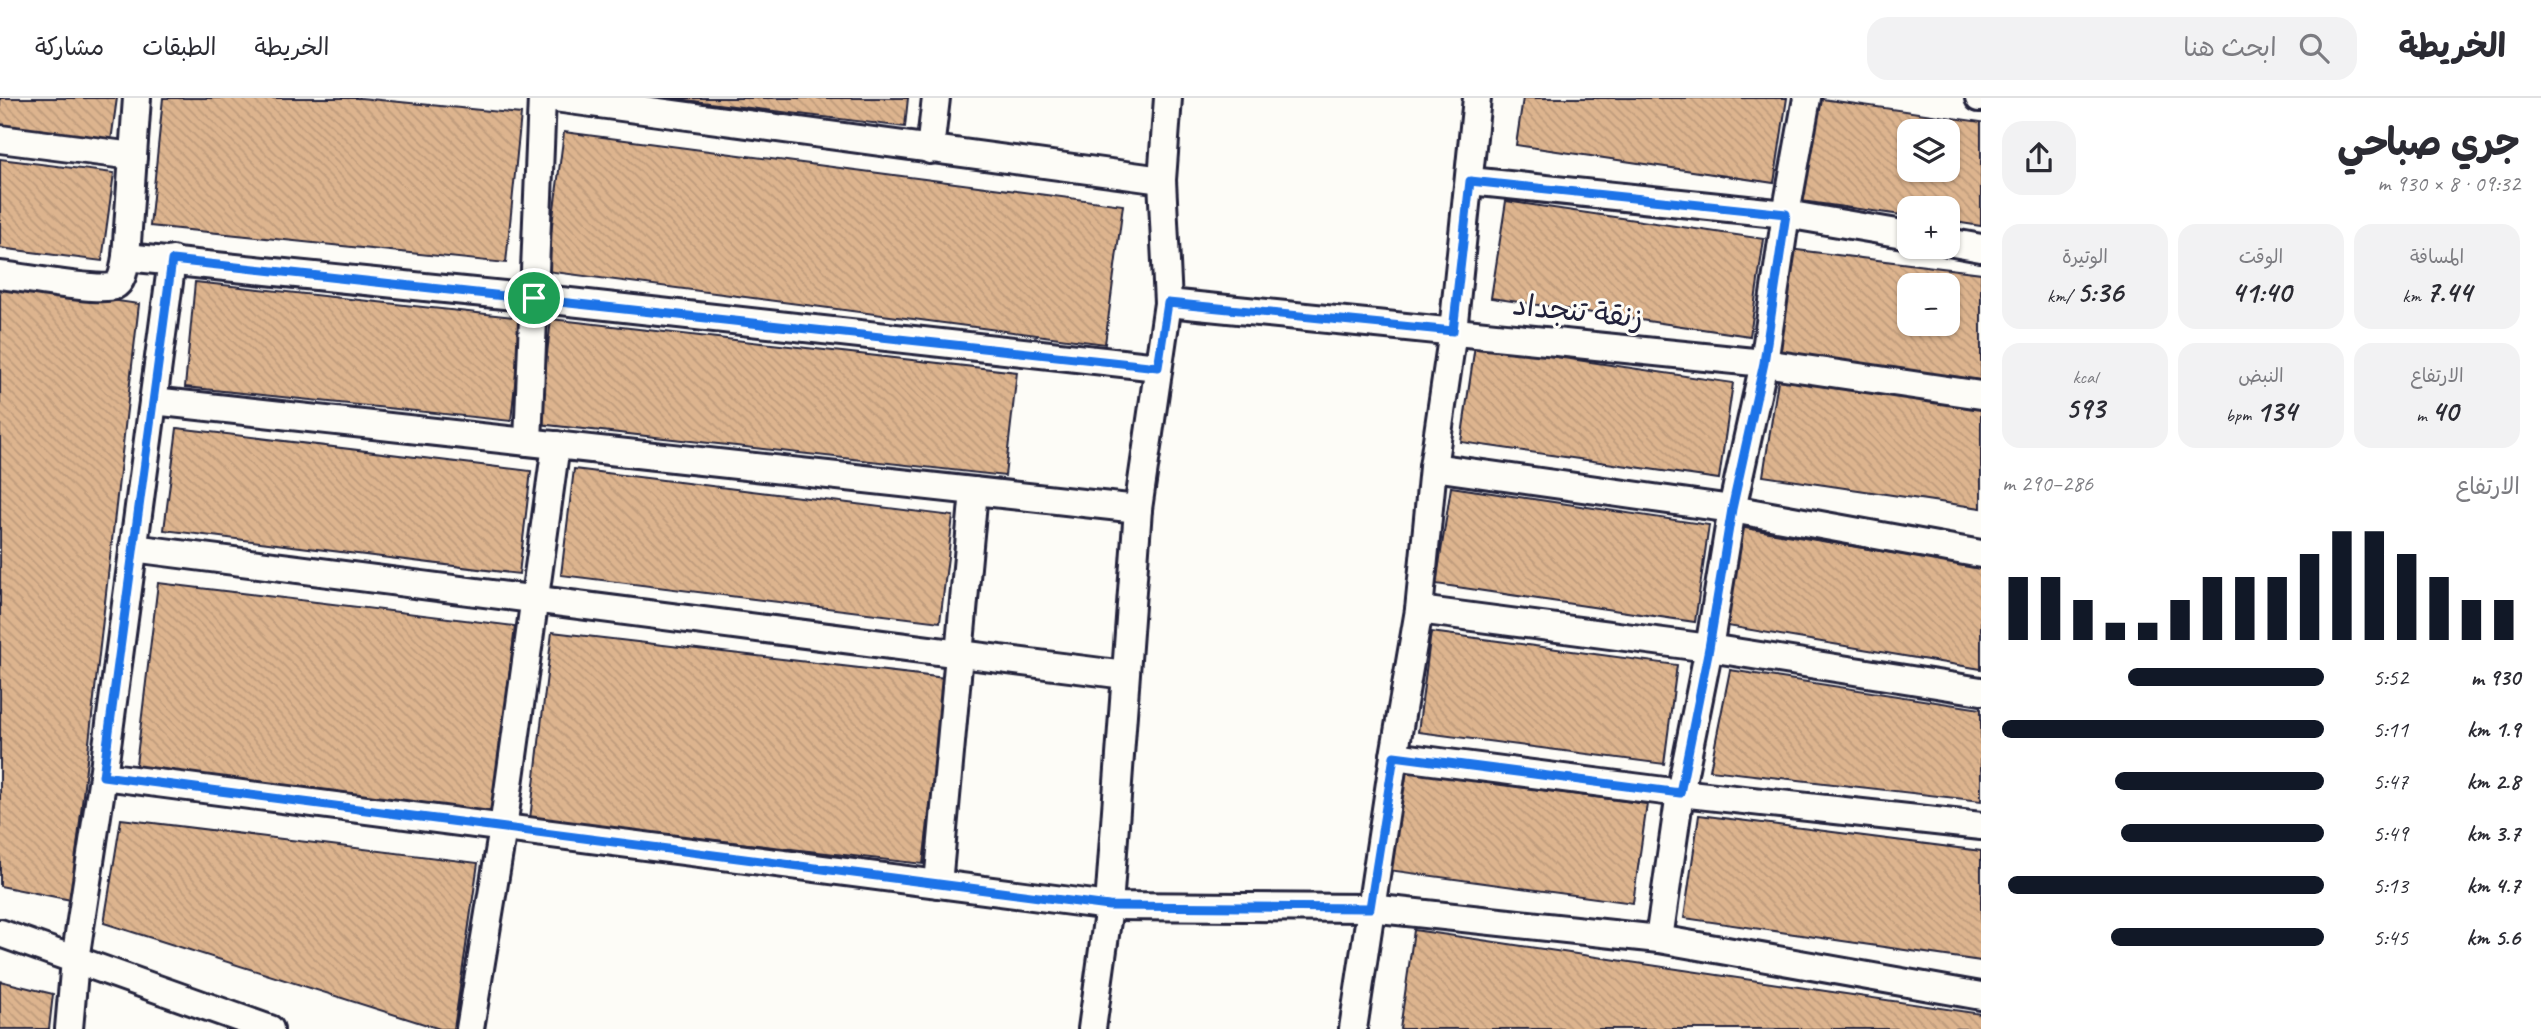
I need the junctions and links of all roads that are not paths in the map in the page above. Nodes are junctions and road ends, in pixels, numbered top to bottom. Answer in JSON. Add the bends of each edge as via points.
{"nodes":[{"id":1,"x":137,"y":98,"type":"edge"},
{"id":2,"x":542,"y":98,"type":"edge"},
{"id":3,"x":555,"y":98,"type":"edge"},
{"id":4,"x":936,"y":98,"type":"edge"},
{"id":5,"x":1168,"y":98,"type":"edge"},
{"id":6,"x":1477,"y":98,"type":"edge"},
{"id":7,"x":1807,"y":98,"type":"edge"},
{"id":8,"x":0,"y":139,"type":"edge"},
{"id":9,"x":930,"y":150,"type":"junction"},
{"id":10,"x":133,"y":156,"type":"junction"},
{"id":11,"x":1162,"y":180,"type":"junction"},
{"id":12,"x":1470,"y":181,"type":"junction"},
{"id":13,"x":1786,"y":214,"type":"junction"},
{"id":14,"x":1897,"y":233,"type":"edge"},
{"id":15,"x":1960,"y":244,"type":"edge"},
{"id":16,"x":1981,"y":248,"type":"edge"},
{"id":17,"x":127,"y":257,"type":"junction"},
{"id":18,"x":172,"y":260,"type":"junction"},
{"id":19,"x":0,"y":275,"type":"edge"},
{"id":20,"x":534,"y":298,"type":"junction"},
{"id":21,"x":1168,"y":303,"type":"junction"},
{"id":22,"x":1453,"y":331,"type":"junction"},
{"id":23,"x":1764,"y":363,"type":"junction"},
{"id":24,"x":1158,"y":367,"type":"junction"},
{"id":25,"x":1981,"y":395,"type":"edge"},
{"id":26,"x":152,"y":401,"type":"junction"},
{"id":27,"x":528,"y":442,"type":"junction"},
{"id":28,"x":556,"y":445,"type":"junction"},
{"id":29,"x":1433,"y":467,"type":"junction"},
{"id":30,"x":974,"y":491,"type":"junction"},
{"id":31,"x":1138,"y":509,"type":"junction"},
{"id":32,"x":1732,"y":509,"type":"junction"},
{"id":33,"x":133,"y":548,"type":"junction"},
{"id":34,"x":1981,"y":554,"type":"edge"},
{"id":35,"x":536,"y":600,"type":"junction"},
{"id":36,"x":1419,"y":610,"type":"junction"},
{"id":37,"x":1709,"y":648,"type":"junction"},
{"id":38,"x":959,"y":654,"type":"junction"},
{"id":39,"x":1125,"y":676,"type":"junction"},
{"id":40,"x":1981,"y":691,"type":"edge"},
{"id":41,"x":1394,"y":756,"type":"junction"},
{"id":42,"x":103,"y":776,"type":"junction"},
{"id":43,"x":1680,"y":793,"type":"junction"},
{"id":44,"x":1981,"y":826,"type":"edge"},
{"id":45,"x":503,"y":828,"type":"junction"},
{"id":46,"x":938,"y":884,"type":"junction"},
{"id":47,"x":1109,"y":906,"type":"junction"},
{"id":48,"x":1370,"y":908,"type":"junction"},
{"id":49,"x":0,"y":933,"type":"edge"},
{"id":50,"x":1659,"y":939,"type":"junction"},
{"id":51,"x":75,"y":960,"type":"junction"},
{"id":52,"x":1981,"y":996,"type":"edge"},
{"id":53,"x":69,"y":1029,"type":"edge"},
{"id":54,"x":270,"y":1029,"type":"edge"},
{"id":55,"x":470,"y":1029,"type":"edge"},
{"id":56,"x":1092,"y":1029,"type":"edge"},
{"id":57,"x":1353,"y":1029,"type":"edge"}],
"edges":[{"from":1,"to":10,"type":"street"},
{"from":2,"to":20,"type":"street"},
{"from":3,"to":9,"type":"street"},
{"from":4,"to":9,"type":"street"},
{"from":5,"to":11,"type":"street"},
{"from":6,"to":12,"type":"street"},
{"from":7,"to":13,"type":"street"},
{"from":8,"to":10,"type":"street"},
{"from":9,"to":11,"type":"street"},
{"from":10,"to":17,"type":"street"},
{"from":11,"to":21,"type":"street"},
{"from":12,"to":13,"type":"street"},
{"from":12,"to":22,"type":"street"},
{"from":13,"to":14,"type":"street"},
{"from":13,"to":23,"type":"street"},
{"from":15,"to":16,"type":"street"},
{"from":17,"to":18,"type":"street"},
{"from":17,"to":19,"type":"street","via":[[122,277],[105,287]]},
{"from":18,"to":20,"type":"street"},
{"from":18,"to":26,"type":"street"},
{"from":20,"to":24,"type":"street"},
{"from":20,"to":27,"type":"street"},
{"from":21,"to":22,"type":"street","name":"زنقة تنجداد"},
{"from":21,"to":24,"type":"street"},
{"from":22,"to":23,"type":"street","name":"زنقة تنجداد"},
{"from":22,"to":29,"type":"street"},
{"from":23,"to":25,"type":"street","name":"زنقة تنجداد"},
{"from":23,"to":32,"type":"street"},
{"from":24,"to":31,"type":"street"},
{"from":26,"to":27,"type":"street"},
{"from":26,"to":33,"type":"street"},
{"from":27,"to":28,"type":"street"},
{"from":28,"to":30,"type":"street"},
{"from":28,"to":35,"type":"street"},
{"from":29,"to":32,"type":"street"},
{"from":29,"to":36,"type":"street"},
{"from":30,"to":31,"type":"street"},
{"from":30,"to":38,"type":"street"},
{"from":31,"to":39,"type":"street"},
{"from":32,"to":34,"type":"street"},
{"from":32,"to":37,"type":"street"},
{"from":33,"to":35,"type":"street"},
{"from":33,"to":42,"type":"street"},
{"from":35,"to":38,"type":"street"},
{"from":35,"to":45,"type":"street"},
{"from":36,"to":37,"type":"street"},
{"from":36,"to":41,"type":"street"},
{"from":37,"to":40,"type":"street"},
{"from":37,"to":43,"type":"street"},
{"from":38,"to":39,"type":"street"},
{"from":38,"to":46,"type":"street"},
{"from":39,"to":47,"type":"street"},
{"from":41,"to":43,"type":"street"},
{"from":41,"to":48,"type":"street"},
{"from":42,"to":45,"type":"street"},
{"from":42,"to":51,"type":"street"},
{"from":43,"to":44,"type":"street"},
{"from":43,"to":50,"type":"street"},
{"from":45,"to":46,"type":"street"},
{"from":45,"to":55,"type":"street"},
{"from":46,"to":47,"type":"street"},
{"from":47,"to":48,"type":"street"},
{"from":47,"to":56,"type":"street"},
{"from":48,"to":50,"type":"street"},
{"from":48,"to":57,"type":"street"},
{"from":49,"to":51,"type":"street"},
{"from":50,"to":52,"type":"street"},
{"from":51,"to":53,"type":"street"},
{"from":51,"to":54,"type":"street"}]}
